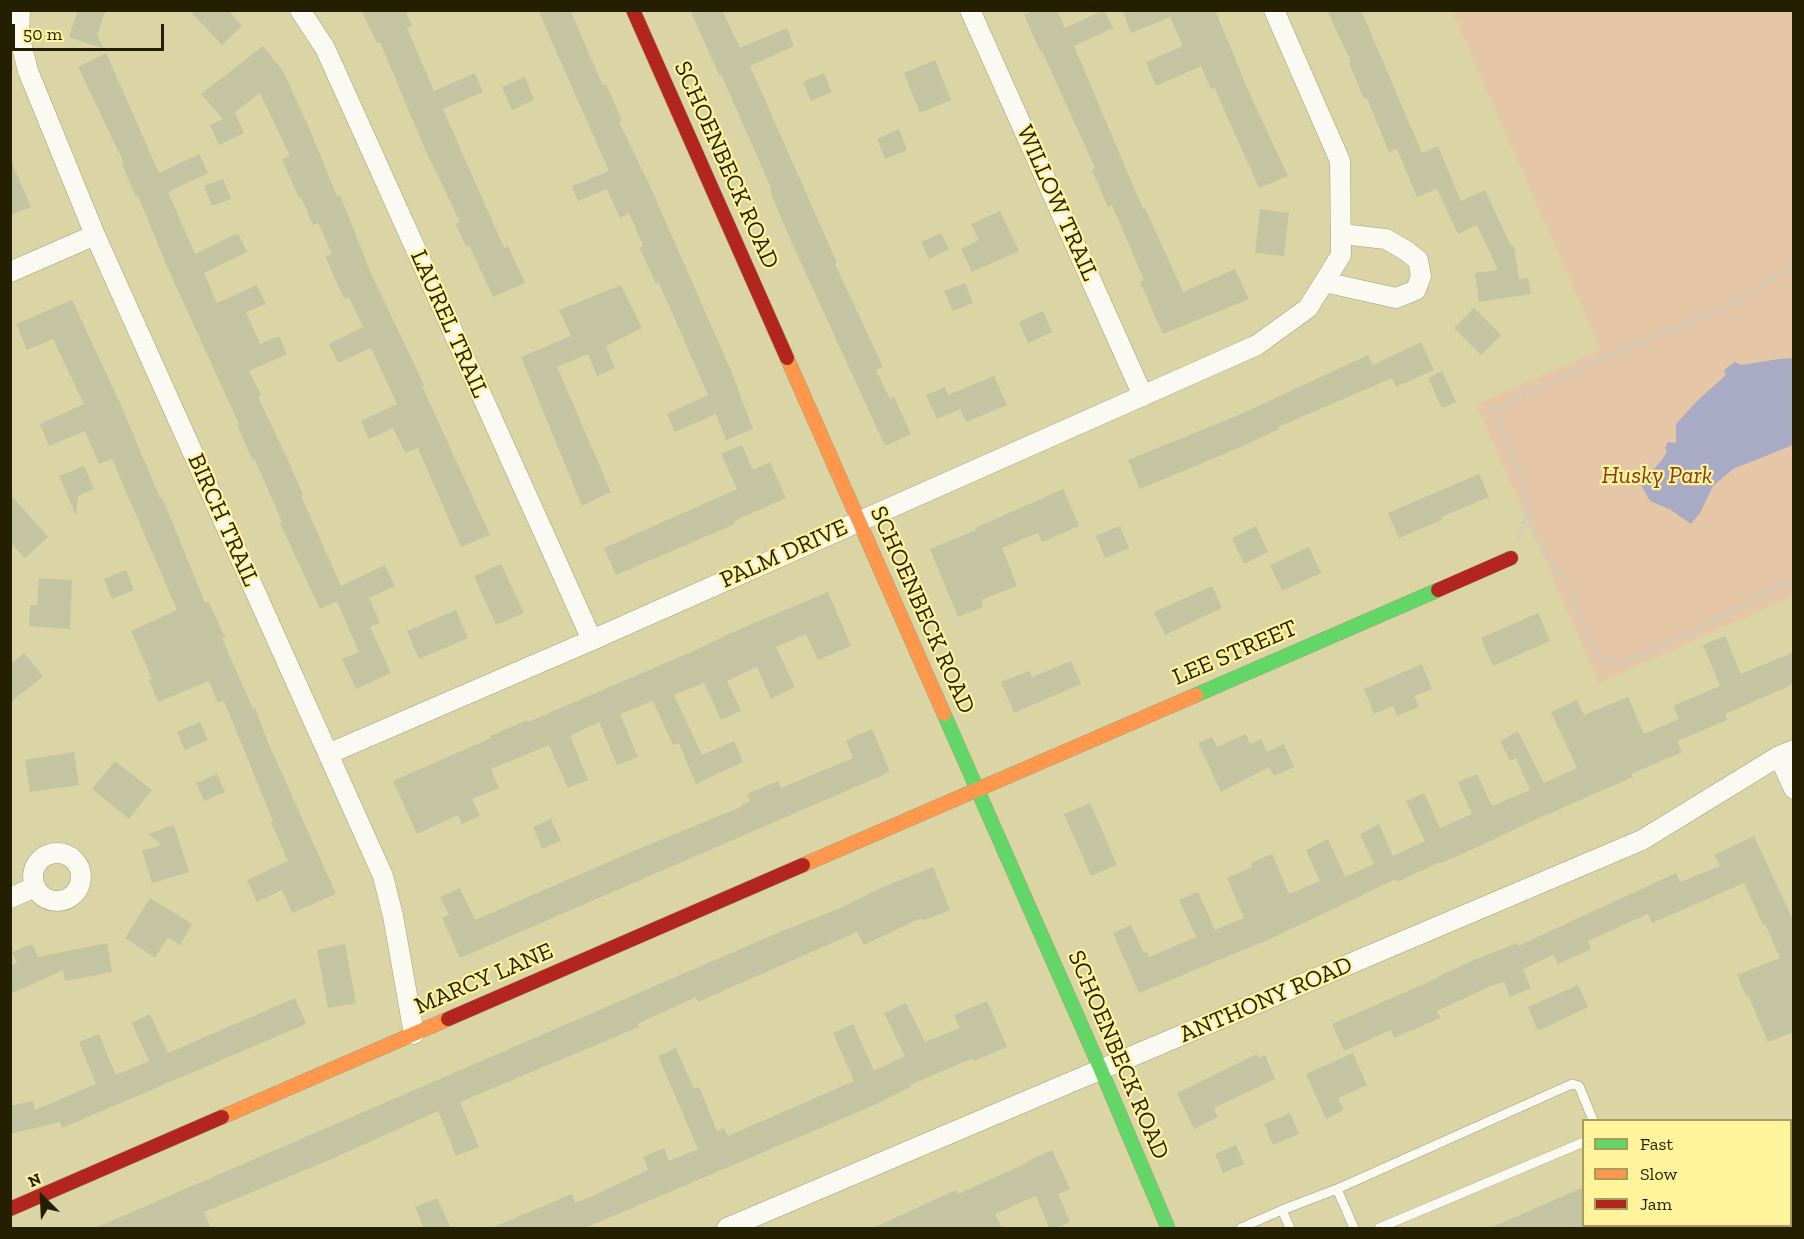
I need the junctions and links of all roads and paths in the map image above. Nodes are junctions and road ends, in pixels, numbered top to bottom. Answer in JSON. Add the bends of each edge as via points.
{"nodes":[{"id":1,"x":20,"y":10,"type":"edge"},
{"id":2,"x":300,"y":10,"type":"edge"},
{"id":3,"x":633,"y":10,"type":"edge"},
{"id":4,"x":970,"y":10,"type":"edge"},
{"id":5,"x":1274,"y":10,"type":"edge"},
{"id":6,"x":1341,"y":234,"type":"junction"},
{"id":7,"x":95,"y":235,"type":"junction"},
{"id":8,"x":1794,"y":265,"type":"edge"},
{"id":9,"x":10,"y":272,"type":"edge"},
{"id":10,"x":1324,"y":282,"type":"junction"},
{"id":11,"x":1143,"y":396,"type":"junction"},
{"id":12,"x":1526,"y":515,"type":"junction"},
{"id":13,"x":859,"y":521,"type":"junction"},
{"id":14,"x":1511,"y":558,"type":"joint"},
{"id":15,"x":1794,"y":581,"type":"edge"},
{"id":16,"x":592,"y":640,"type":"junction"},
{"id":17,"x":1786,"y":753,"type":"edge"},
{"id":18,"x":328,"y":754,"type":"junction"},
{"id":19,"x":1794,"y":789,"type":"edge"},
{"id":20,"x":976,"y":790,"type":"junction"},
{"id":21,"x":35,"y":887,"type":"dead end"},
{"id":22,"x":10,"y":898,"type":"edge"},
{"id":23,"x":414,"y":1034,"type":"junction"},
{"id":24,"x":1101,"y":1070,"type":"junction"},
{"id":25,"x":1593,"y":1119,"type":"edge"},
{"id":26,"x":1582,"y":1143,"type":"edge"},
{"id":27,"x":1336,"y":1189,"type":"junction"},
{"id":28,"x":10,"y":1209,"type":"edge"},
{"id":29,"x":1282,"y":1210,"type":"junction"},
{"id":30,"x":728,"y":1228,"type":"edge"},
{"id":31,"x":1168,"y":1228,"type":"edge"},
{"id":32,"x":1241,"y":1228,"type":"edge"},
{"id":33,"x":1290,"y":1228,"type":"edge"},
{"id":34,"x":1354,"y":1228,"type":"edge"},
{"id":35,"x":1379,"y":1228,"type":"edge"}],
"edges":[{"from":1,"to":7,"type":"street","name":"BIRCH TRAIL","via":[[19,35],[28,71]]},
{"from":2,"to":16,"type":"street","name":"LAUREL TRAIL","via":[[325,48]]},
{"from":3,"to":13,"type":"street","name":"SCHOENBECK ROAD"},
{"from":4,"to":11,"type":"street","name":"WILLOW TRAIL"},
{"from":5,"to":6,"type":"street","via":[[1340,161]]},
{"from":6,"to":10,"type":"street","name":"PALM DRIVE","via":[[1341,255]]},
{"from":6,"to":10,"type":"street","via":[[1386,239],[1418,260],[1421,276],[1416,290],[1396,298]]},
{"from":7,"to":9,"type":"street"},
{"from":7,"to":18,"type":"street","name":"BIRCH TRAIL"},
{"from":8,"to":12,"type":"path","via":[[1739,301],[1496,409],[1524,485],[1529,507]]},
{"from":10,"to":11,"type":"street","name":"PALM DRIVE","via":[[1308,308],[1257,345]]},
{"from":11,"to":13,"type":"street","name":"PALM DRIVE"},
{"from":12,"to":14,"type":"path"},
{"from":12,"to":15,"type":"path","via":[[1545,554],[1565,578],[1589,643],[1602,658],[1619,665]]},
{"from":13,"to":16,"type":"street","name":"PALM DRIVE"},
{"from":13,"to":20,"type":"street","name":"SCHOENBECK ROAD"},
{"from":14,"to":20,"type":"street","name":"LEE STREET"},
{"from":16,"to":18,"type":"street","name":"PALM DRIVE"},
{"from":17,"to":19,"type":"street"},
{"from":17,"to":24,"type":"street","name":"ANTHONY ROAD","via":[[1642,840]]},
{"from":18,"to":23,"type":"street","name":"BIRCH TRAIL","via":[[383,876]]},
{"from":20,"to":23,"type":"street","name":"MARCY LANE"},
{"from":20,"to":24,"type":"street","name":"SCHOENBECK ROAD"},
{"from":21,"to":22,"type":"street"},
{"from":23,"to":28,"type":"street","name":"MARCY LANE"},
{"from":24,"to":30,"type":"street","name":"ANTHONY ROAD"},
{"from":24,"to":31,"type":"street","name":"SCHOENBECK ROAD"},
{"from":25,"to":27,"type":"lane","via":[[1579,1086],[1572,1084]]},
{"from":26,"to":35,"type":"lane"},
{"from":27,"to":29,"type":"lane"},
{"from":27,"to":34,"type":"lane"},
{"from":29,"to":32,"type":"lane"},
{"from":29,"to":33,"type":"lane"}]}
